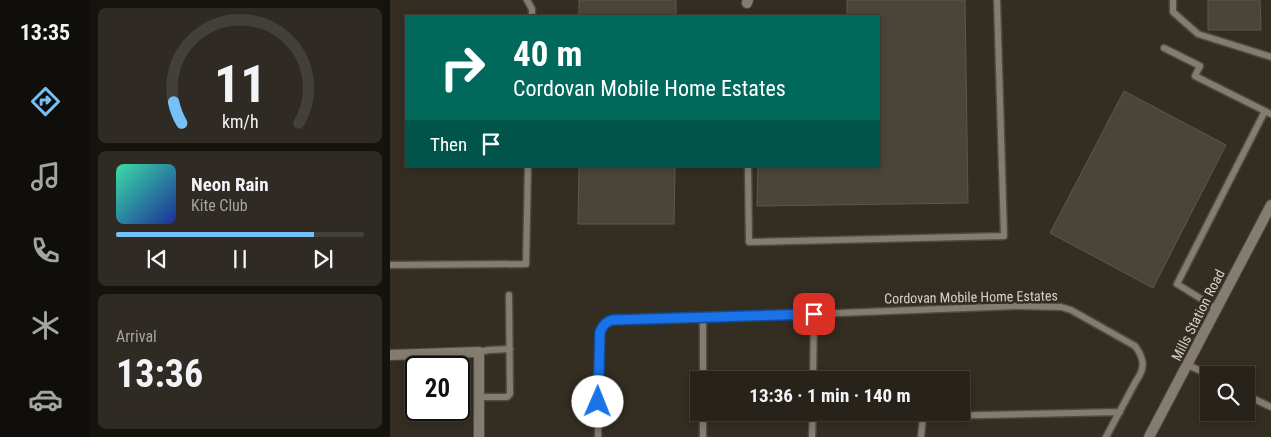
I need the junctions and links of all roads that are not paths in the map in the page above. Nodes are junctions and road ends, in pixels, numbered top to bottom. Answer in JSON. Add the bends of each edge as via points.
{"nodes":[{"id":1,"x":527,"y":0,"type":"edge"},
{"id":2,"x":997,"y":0,"type":"edge"},
{"id":3,"x":1173,"y":0,"type":"edge"},
{"id":4,"x":532,"y":15,"type":"edge"},
{"id":5,"x":1164,"y":48,"type":"dead end"},
{"id":6,"x":1271,"y":56,"type":"edge"},
{"id":7,"x":1268,"y":113,"type":"edge"},
{"id":8,"x":528,"y":167,"type":"edge"},
{"id":9,"x":748,"y":167,"type":"edge"},
{"id":10,"x":1271,"y":205,"type":"edge"},
{"id":11,"x":390,"y":265,"type":"edge"},
{"id":12,"x":509,"y":296,"type":"dead end"},
{"id":13,"x":1216,"y":308,"type":"junction"},
{"id":14,"x":814,"y":314,"type":"junction"},
{"id":15,"x":703,"y":317,"type":"junction"},
{"id":16,"x":510,"y":349,"type":"junction"},
{"id":17,"x":479,"y":352,"type":"junction"},
{"id":18,"x":390,"y":355,"type":"edge"},
{"id":19,"x":1188,"y":365,"type":"junction"},
{"id":20,"x":703,"y":371,"type":"edge"},
{"id":21,"x":813,"y":371,"type":"edge"},
{"id":22,"x":1200,"y":371,"type":"edge"},
{"id":23,"x":479,"y":397,"type":"junction"},
{"id":24,"x":1255,"y":399,"type":"edge"},
{"id":25,"x":1271,"y":407,"type":"edge"},
{"id":26,"x":1120,"y":412,"type":"junction"},
{"id":27,"x":970,"y":415,"type":"edge"},
{"id":28,"x":703,"y":421,"type":"edge"},
{"id":29,"x":813,"y":421,"type":"edge"},
{"id":30,"x":923,"y":421,"type":"edge"},
{"id":31,"x":478,"y":437,"type":"edge"},
{"id":32,"x":598,"y":437,"type":"edge"},
{"id":33,"x":703,"y":437,"type":"edge"},
{"id":34,"x":812,"y":437,"type":"edge"},
{"id":35,"x":921,"y":437,"type":"edge"},
{"id":36,"x":1106,"y":437,"type":"edge"},
{"id":37,"x":1149,"y":437,"type":"edge"}],
"edges":[{"from":1,"to":4,"type":"lane"},
{"from":2,"to":9,"type":"lane","via":[[1004,236],[749,242]]},
{"from":3,"to":6,"type":"lane","via":[[1173,12],[1198,34]]},
{"from":5,"to":7,"type":"lane","via":[[1200,66],[1195,76]]},
{"from":7,"to":13,"type":"lane","via":[[1177,284]]},
{"from":8,"to":11,"type":"lane","via":[[526,264]]},
{"from":10,"to":13,"type":"street","name":"Mills Station Road"},
{"from":12,"to":16,"type":"lane"},
{"from":13,"to":19,"type":"street","name":"Mills Station Road"},
{"from":14,"to":15,"type":"lane","name":"Cordovan Mobile Home Estates"},
{"from":14,"to":21,"type":"lane"},
{"from":14,"to":26,"type":"lane","name":"Cordovan Mobile Home Estates","via":[[1016,306],[1071,310],[1135,346],[1140,352],[1143,368]]},
{"from":15,"to":20,"type":"lane"},
{"from":15,"to":32,"type":"lane","name":"Cordovan Mobile Home Estates","via":[[612,320],[602,326]]},
{"from":16,"to":17,"type":"lane"},
{"from":16,"to":23,"type":"lane","via":[[510,394],[507,397]]},
{"from":17,"to":18,"type":"street"},
{"from":17,"to":23,"type":"street"},
{"from":19,"to":22,"type":"lane"},
{"from":19,"to":37,"type":"street","name":"Mills Station Road"},
{"from":23,"to":31,"type":"street"},
{"from":24,"to":25,"type":"lane"},
{"from":26,"to":27,"type":"lane"},
{"from":26,"to":36,"type":"lane","name":"Cordovan Mobile Home Estates"},
{"from":28,"to":33,"type":"lane"},
{"from":29,"to":34,"type":"lane"},
{"from":30,"to":35,"type":"lane"}]}
